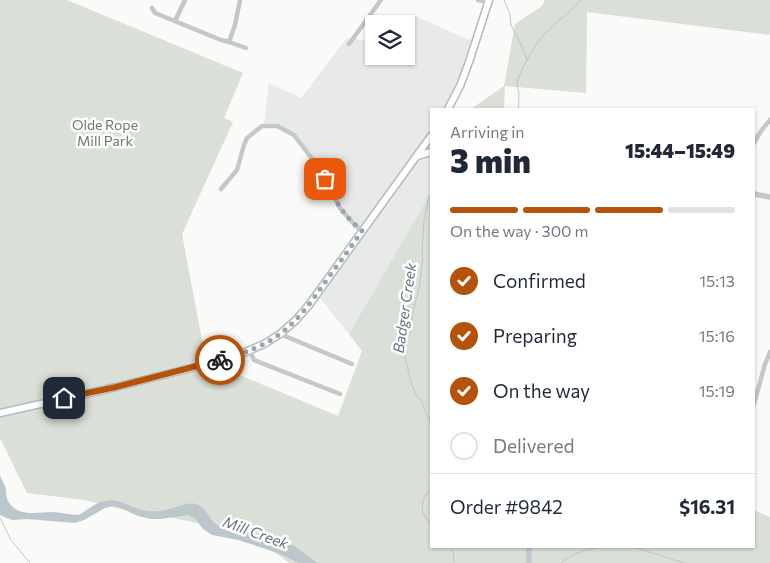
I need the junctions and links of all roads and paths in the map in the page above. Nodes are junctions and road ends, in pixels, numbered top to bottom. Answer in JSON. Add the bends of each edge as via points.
{"nodes":[{"id":1,"x":185,"y":0,"type":"edge"},
{"id":2,"x":240,"y":0,"type":"edge"},
{"id":3,"x":381,"y":0,"type":"edge"},
{"id":4,"x":478,"y":0,"type":"edge"},
{"id":5,"x":489,"y":1,"type":"edge"},
{"id":6,"x":152,"y":8,"type":"dead end"},
{"id":7,"x":176,"y":21,"type":"junction"},
{"id":8,"x":228,"y":42,"type":"junction"},
{"id":9,"x":349,"y":44,"type":"dead end"},
{"id":10,"x":246,"y":48,"type":"dead end"},
{"id":11,"x":449,"y":108,"type":"edge"},
{"id":12,"x":770,"y":120,"type":"edge"},
{"id":13,"x":430,"y":139,"type":"edge"},
{"id":14,"x":755,"y":141,"type":"edge"},
{"id":15,"x":430,"y":152,"type":"edge"},
{"id":16,"x":417,"y":156,"type":"junction"},
{"id":17,"x":221,"y":189,"type":"dead end"},
{"id":18,"x":755,"y":194,"type":"edge"},
{"id":19,"x":770,"y":197,"type":"edge"},
{"id":20,"x":362,"y":231,"type":"junction"},
{"id":21,"x":280,"y":334,"type":"junction"},
{"id":22,"x":250,"y":351,"type":"junction"},
{"id":23,"x":770,"y":352,"type":"edge"},
{"id":24,"x":352,"y":364,"type":"dead end"},
{"id":25,"x":340,"y":394,"type":"dead end"},
{"id":26,"x":755,"y":400,"type":"edge"},
{"id":27,"x":3,"y":413,"type":"edge"},
{"id":28,"x":529,"y":548,"type":"edge"},
{"id":29,"x":529,"y":563,"type":"edge"}],
"edges":[{"from":1,"to":7,"type":"street"},
{"from":2,"to":8,"type":"street"},
{"from":3,"to":9,"type":"street"},
{"from":4,"to":5,"type":"street"},
{"from":5,"to":11,"type":"main road","via":[[460,86]]},
{"from":6,"to":7,"type":"street"},
{"from":7,"to":8,"type":"street"},
{"from":8,"to":10,"type":"street"},
{"from":12,"to":14,"type":"street"},
{"from":13,"to":16,"type":"main road"},
{"from":15,"to":16,"type":"main road"},
{"from":16,"to":20,"type":"main road"},
{"from":17,"to":20,"type":"street","via":[[238,170],[247,138],[262,126],[277,126],[294,135],[316,162],[340,208]]},
{"from":18,"to":19,"type":"street"},
{"from":20,"to":21,"type":"main road","via":[[309,305]]},
{"from":21,"to":22,"type":"main road"},
{"from":21,"to":24,"type":"street"},
{"from":22,"to":25,"type":"street","via":[[254,360]]},
{"from":22,"to":27,"type":"main road"},
{"from":23,"to":26,"type":"street"},
{"from":28,"to":29,"type":"street"}]}
